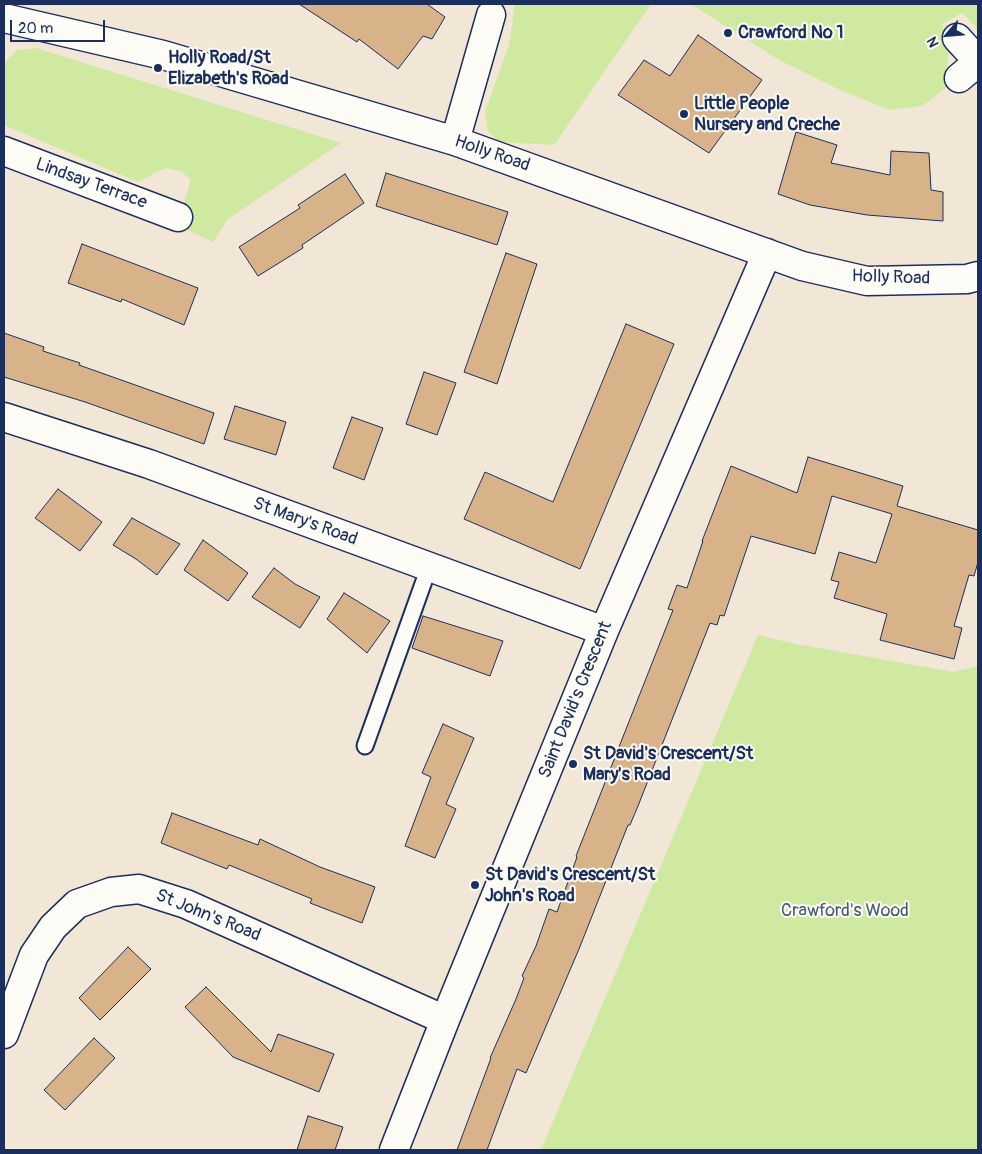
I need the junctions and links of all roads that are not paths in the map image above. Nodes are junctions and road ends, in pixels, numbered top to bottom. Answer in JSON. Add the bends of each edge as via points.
{"nodes":[{"id":1,"x":491,"y":15,"type":"dead end"},
{"id":2,"x":4,"y":18,"type":"edge"},
{"id":3,"x":958,"y":38,"type":"dead end"},
{"id":4,"x":972,"y":67,"type":"edge"},
{"id":5,"x":455,"y":141,"type":"junction"},
{"id":6,"x":4,"y":152,"type":"edge"},
{"id":7,"x":178,"y":216,"type":"dead end"},
{"id":8,"x":767,"y":253,"type":"junction"},
{"id":9,"x":978,"y":276,"type":"edge"},
{"id":10,"x":4,"y":417,"type":"edge"},
{"id":11,"x":429,"y":567,"type":"junction"},
{"id":12,"x":604,"y":631,"type":"junction"},
{"id":13,"x":365,"y":746,"type":"dead end"},
{"id":14,"x":445,"y":1020,"type":"junction"},
{"id":15,"x":4,"y":1034,"type":"edge"},
{"id":16,"x":394,"y":1150,"type":"edge"}],
"edges":[{"from":1,"to":5,"type":"street"},
{"from":2,"to":5,"type":"street","name":"Holly Road","via":[[163,55]]},
{"from":3,"to":4,"type":"street"},
{"from":5,"to":8,"type":"street","name":"Holly Road"},
{"from":6,"to":7,"type":"street","name":"Lindsay Terrace"},
{"from":8,"to":9,"type":"street","name":"Holly Road","via":[[802,266],[867,280],[968,279]]},
{"from":8,"to":12,"type":"street","name":"Saint David's Crescent"},
{"from":10,"to":11,"type":"street","name":"St Mary's Road","via":[[148,464]]},
{"from":11,"to":12,"type":"street","name":"St Mary's Road"},
{"from":11,"to":13,"type":"lane"},
{"from":12,"to":14,"type":"street","name":"Saint David's Crescent"},
{"from":14,"to":15,"type":"street","name":"St John's Road","via":[[186,904],[139,889],[111,892],[77,904],[53,928],[34,955]]},
{"from":14,"to":16,"type":"street","name":"Saint David's Crescent"}]}
